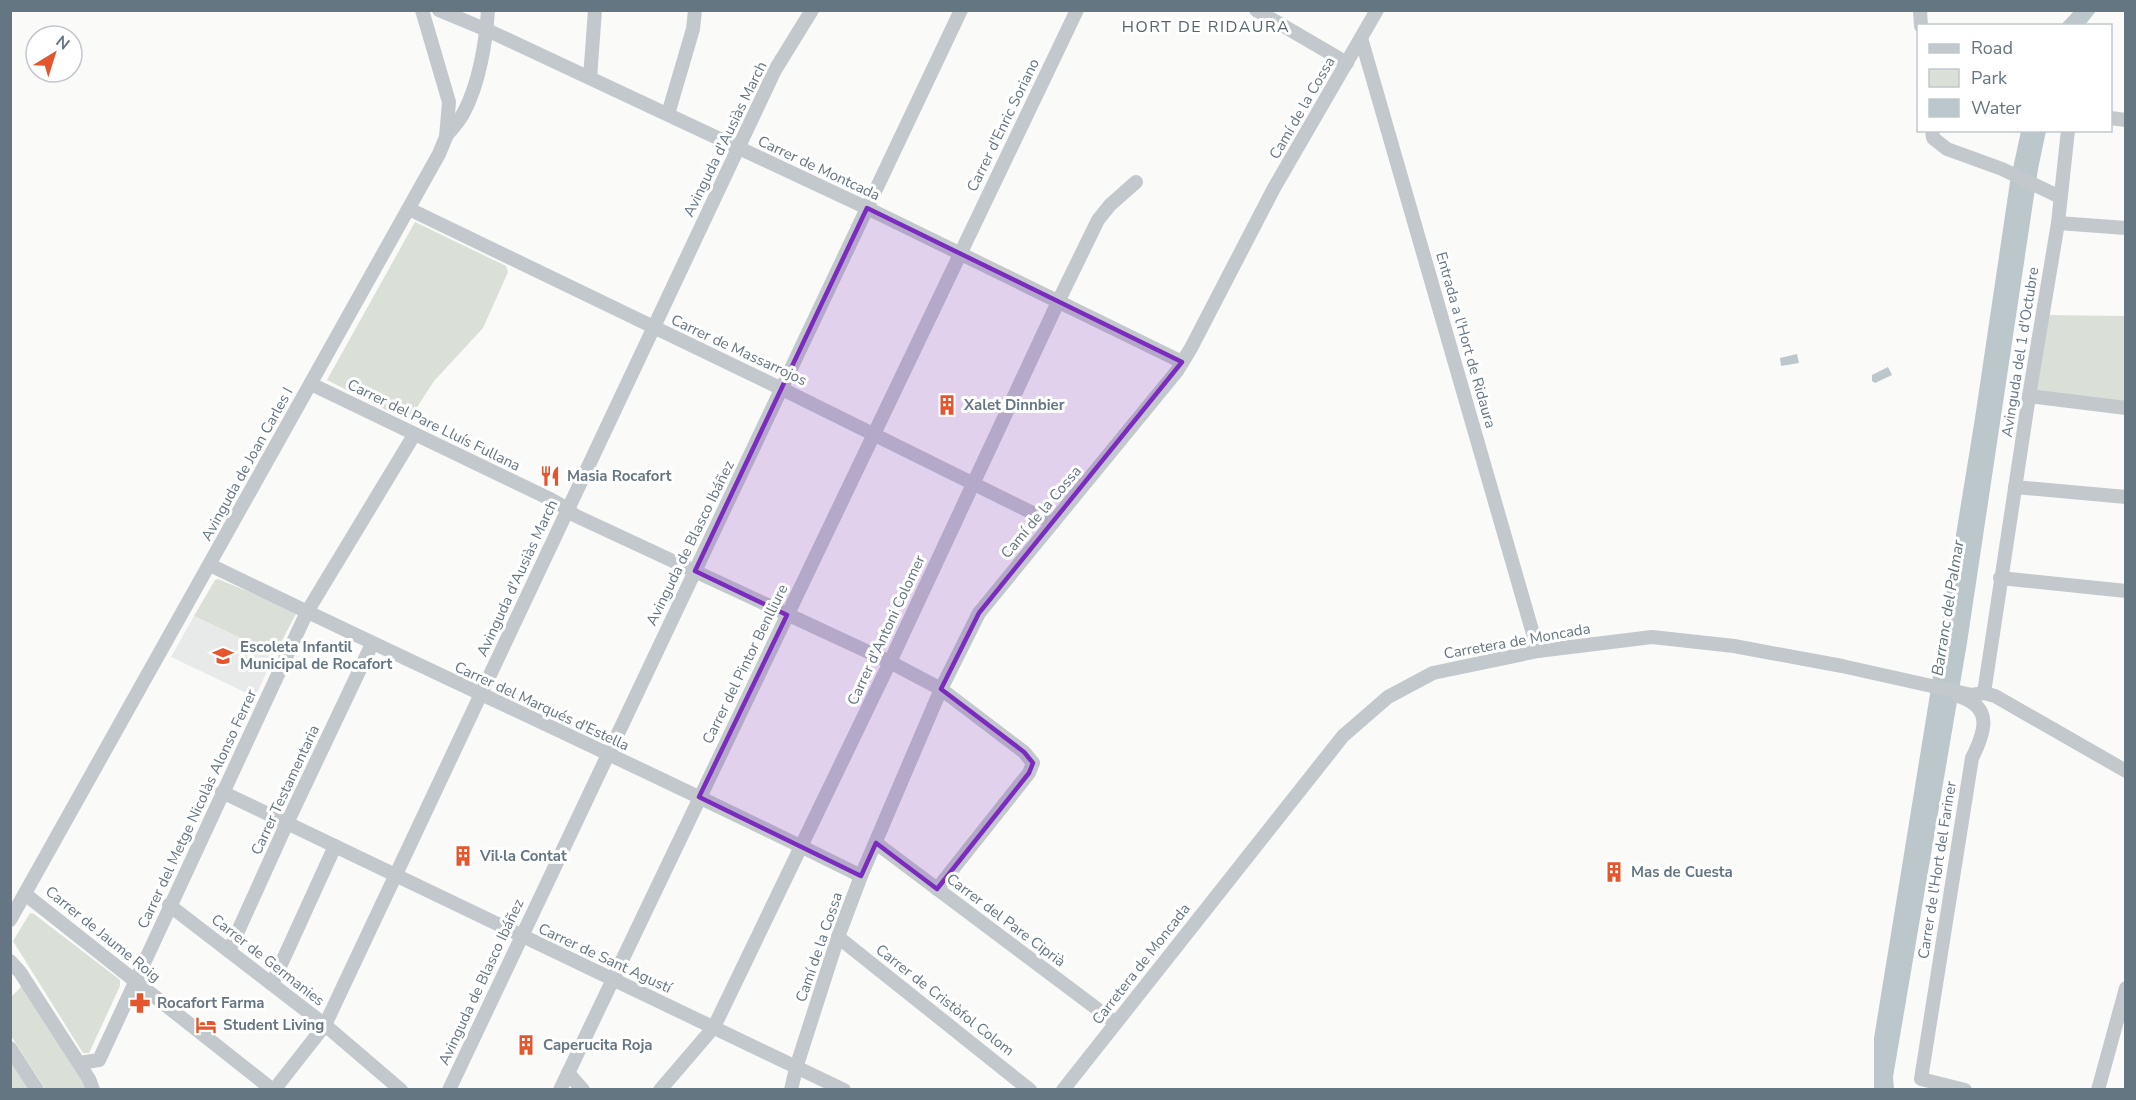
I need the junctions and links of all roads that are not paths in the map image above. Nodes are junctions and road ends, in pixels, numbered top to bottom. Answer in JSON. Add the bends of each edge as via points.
{"nodes":[{"id":1,"x":422,"y":10,"type":"edge"},
{"id":2,"x":439,"y":10,"type":"edge"},
{"id":3,"x":488,"y":10,"type":"edge"},
{"id":4,"x":595,"y":10,"type":"edge"},
{"id":5,"x":695,"y":10,"type":"edge"},
{"id":6,"x":812,"y":10,"type":"edge"},
{"id":7,"x":961,"y":10,"type":"edge"},
{"id":8,"x":1077,"y":10,"type":"edge"},
{"id":9,"x":1256,"y":10,"type":"edge"},
{"id":10,"x":1377,"y":10,"type":"edge"},
{"id":11,"x":487,"y":30,"type":"junction"},
{"id":12,"x":1361,"y":38,"type":"junction"},
{"id":13,"x":1347,"y":63,"type":"junction"},
{"id":14,"x":590,"y":78,"type":"junction"},
{"id":15,"x":668,"y":114,"type":"junction"},
{"id":16,"x":1932,"y":132,"type":"edge"},
{"id":17,"x":2068,"y":132,"type":"edge"},
{"id":18,"x":446,"y":137,"type":"junction"},
{"id":19,"x":738,"y":148,"type":"junction"},
{"id":20,"x":1136,"y":182,"type":"dead end"},
{"id":21,"x":2060,"y":196,"type":"junction"},
{"id":22,"x":868,"y":206,"type":"junction"},
{"id":23,"x":409,"y":209,"type":"junction"},
{"id":24,"x":2058,"y":223,"type":"junction"},
{"id":25,"x":2126,"y":228,"type":"edge"},
{"id":26,"x":960,"y":254,"type":"junction"},
{"id":27,"x":1058,"y":302,"type":"junction"},
{"id":28,"x":653,"y":328,"type":"junction"},
{"id":29,"x":1182,"y":362,"type":"junction"},
{"id":30,"x":311,"y":384,"type":"junction"},
{"id":31,"x":782,"y":389,"type":"junction"},
{"id":32,"x":2029,"y":396,"type":"junction"},
{"id":33,"x":2126,"y":408,"type":"edge"},
{"id":34,"x":873,"y":434,"type":"junction"},
{"id":35,"x":414,"y":435,"type":"junction"},
{"id":36,"x":973,"y":482,"type":"junction"},
{"id":37,"x":2015,"y":487,"type":"junction"},
{"id":38,"x":2126,"y":497,"type":"edge"},
{"id":39,"x":568,"y":509,"type":"junction"},
{"id":40,"x":1053,"y":523,"type":"junction"},
{"id":41,"x":210,"y":565,"type":"junction"},
{"id":42,"x":695,"y":572,"type":"junction"},
{"id":43,"x":2000,"y":578,"type":"junction"},
{"id":44,"x":2126,"y":591,"type":"edge"},
{"id":45,"x":308,"y":612,"type":"junction"},
{"id":46,"x":787,"y":615,"type":"junction"},
{"id":47,"x":372,"y":644,"type":"junction"},
{"id":48,"x":1538,"y":651,"type":"junction"},
{"id":49,"x":890,"y":662,"type":"junction"},
{"id":50,"x":941,"y":689,"type":"junction"},
{"id":51,"x":480,"y":695,"type":"junction"},
{"id":52,"x":1976,"y":696,"type":"junction"},
{"id":53,"x":607,"y":754,"type":"junction"},
{"id":54,"x":2126,"y":771,"type":"edge"},
{"id":55,"x":222,"y":792,"type":"junction"},
{"id":56,"x":699,"y":797,"type":"junction"},
{"id":57,"x":287,"y":823,"type":"junction"},
{"id":58,"x":876,"y":843,"type":"junction"},
{"id":59,"x":335,"y":846,"type":"junction"},
{"id":60,"x":800,"y":846,"type":"junction"},
{"id":61,"x":395,"y":874,"type":"junction"},
{"id":62,"x":861,"y":876,"type":"junction"},
{"id":63,"x":938,"y":889,"type":"junction"},
{"id":64,"x":25,"y":894,"type":"junction"},
{"id":65,"x":169,"y":905,"type":"junction"},
{"id":66,"x":10,"y":920,"type":"edge"},
{"id":67,"x":520,"y":936,"type":"junction"},
{"id":68,"x":838,"y":937,"type":"junction"},
{"id":69,"x":229,"y":951,"type":"junction"},
{"id":70,"x":10,"y":961,"type":"edge"},
{"id":71,"x":614,"y":980,"type":"junction"},
{"id":72,"x":135,"y":981,"type":"junction"},
{"id":73,"x":272,"y":984,"type":"junction"},
{"id":74,"x":2126,"y":988,"type":"edge"},
{"id":75,"x":1116,"y":1023,"type":"junction"},
{"id":76,"x":325,"y":1025,"type":"junction"},
{"id":77,"x":714,"y":1027,"type":"junction"},
{"id":78,"x":10,"y":1048,"type":"edge"},
{"id":79,"x":79,"y":1063,"type":"junction"},
{"id":80,"x":796,"y":1068,"type":"junction"},
{"id":81,"x":568,"y":1073,"type":"junction"},
{"id":82,"x":822,"y":1086,"type":"edge"},
{"id":83,"x":37,"y":1089,"type":"edge"},
{"id":84,"x":93,"y":1089,"type":"edge"},
{"id":85,"x":274,"y":1089,"type":"edge"},
{"id":86,"x":401,"y":1089,"type":"edge"},
{"id":87,"x":448,"y":1089,"type":"edge"},
{"id":88,"x":560,"y":1089,"type":"edge"},
{"id":89,"x":582,"y":1089,"type":"edge"},
{"id":90,"x":660,"y":1089,"type":"edge"},
{"id":91,"x":791,"y":1089,"type":"edge"},
{"id":92,"x":844,"y":1089,"type":"edge"},
{"id":93,"x":1030,"y":1089,"type":"edge"},
{"id":94,"x":1063,"y":1089,"type":"edge"},
{"id":95,"x":1965,"y":1089,"type":"edge"},
{"id":96,"x":2098,"y":1089,"type":"edge"}],
"edges":[{"from":1,"to":18,"type":"street","name":"Avinguda de Joan Carles I","via":[[449,102]]},
{"from":2,"to":11,"type":"street","name":"Carrer de Montcada"},
{"from":3,"to":11,"type":"street"},
{"from":4,"to":14,"type":"street"},
{"from":5,"to":15,"type":"street"},
{"from":6,"to":19,"type":"street","name":"Avinguda d'Ausiàs March","via":[[775,70]]},
{"from":7,"to":22,"type":"street","name":"Avinguda de Blasco Ibáñez"},
{"from":8,"to":26,"type":"street","name":"Carrer d'Enric Soriano"},
{"from":9,"to":13,"type":"street"},
{"from":10,"to":12,"type":"street","name":"Camí de la Cossa"},
{"from":11,"to":14,"type":"street","name":"Carrer de Montcada"},
{"from":11,"to":18,"type":"street","via":[[473,93],[464,114]]},
{"from":12,"to":13,"type":"street","name":"Camí de la Cossa"},
{"from":12,"to":48,"type":"street","name":"Entrada a l'Hort de Ridaura"},
{"from":13,"to":29,"type":"street","name":"Camí de la Cossa","via":[[1274,188]]},
{"from":14,"to":15,"type":"street","name":"Carrer de Montcada"},
{"from":15,"to":19,"type":"street","name":"Carrer de Montcada"},
{"from":16,"to":21,"type":"street","via":[[1933,138],[1947,149]]},
{"from":17,"to":21,"type":"street","name":"Avinguda del 1 d'Octubre"},
{"from":18,"to":23,"type":"street","name":"Avinguda de Joan Carles I"},
{"from":19,"to":22,"type":"street","name":"Carrer de Montcada"},
{"from":19,"to":28,"type":"street","name":"Avinguda d'Ausiàs March"},
{"from":20,"to":27,"type":"street","name":"Carrer d'Antoni Colomer","via":[[1098,220]]},
{"from":21,"to":24,"type":"street","name":"Avinguda del 1 d'Octubre"},
{"from":22,"to":26,"type":"street","name":"Carrer de Montcada"},
{"from":22,"to":31,"type":"street","name":"Avinguda de Blasco Ibáñez"},
{"from":23,"to":28,"type":"street","name":"Carrer de Massarrojos"},
{"from":23,"to":30,"type":"street","name":"Avinguda de Joan Carles I"},
{"from":24,"to":25,"type":"street"},
{"from":24,"to":32,"type":"street","name":"Avinguda del 1 d'Octubre"},
{"from":26,"to":27,"type":"street","name":"Carrer de Montcada"},
{"from":26,"to":34,"type":"street","name":"Carrer del Pintor Benlliure"},
{"from":27,"to":29,"type":"street","name":"Carrer de Montcada"},
{"from":27,"to":36,"type":"street","name":"Carrer d'Antoni Colomer"},
{"from":28,"to":31,"type":"street","name":"Carrer de Massarrojos"},
{"from":28,"to":39,"type":"street","name":"Avinguda d'Ausiàs March"},
{"from":29,"to":40,"type":"street","name":"Camí de la Cossa"},
{"from":30,"to":35,"type":"street","name":"Carrer del Pare Lluís Fullana"},
{"from":30,"to":41,"type":"street","name":"Avinguda de Joan Carles I"},
{"from":31,"to":34,"type":"street","name":"Carrer de Massarrojos"},
{"from":31,"to":42,"type":"street","name":"Avinguda de Blasco Ibáñez"},
{"from":32,"to":33,"type":"street"},
{"from":32,"to":37,"type":"street","name":"Avinguda del 1 d'Octubre"},
{"from":34,"to":36,"type":"street","name":"Carrer de Massarrojos"},
{"from":34,"to":46,"type":"street","name":"Carrer del Pintor Benlliure"},
{"from":35,"to":39,"type":"street","name":"Carrer del Pare Lluís Fullana"},
{"from":35,"to":45,"type":"street","name":"Carrer del Metge Nicolàs Alonso Ferrer"},
{"from":36,"to":40,"type":"street","name":"Carrer de Massarrojos"},
{"from":36,"to":49,"type":"street","name":"Carrer d'Antoni Colomer"},
{"from":37,"to":38,"type":"street"},
{"from":37,"to":43,"type":"street","name":"Avinguda del 1 d'Octubre"},
{"from":39,"to":42,"type":"street","name":"Carrer del Pare Lluís Fullana"},
{"from":39,"to":51,"type":"street","name":"Avinguda d'Ausiàs March"},
{"from":40,"to":50,"type":"street","name":"Camí de la Cossa","via":[[980,613]]},
{"from":41,"to":45,"type":"street","name":"Carrer del Marqués d'Estella"},
{"from":41,"to":64,"type":"street","name":"Avinguda de Joan Carles I"},
{"from":42,"to":46,"type":"street","name":"Carrer del Pare Lluís Fullana"},
{"from":42,"to":53,"type":"street","name":"Avinguda de Blasco Ibáñez"},
{"from":43,"to":44,"type":"street"},
{"from":43,"to":52,"type":"street"},
{"from":45,"to":47,"type":"street","name":"Carrer del Marqués d'Estella"},
{"from":45,"to":55,"type":"street","name":"Carrer del Metge Nicolàs Alonso Ferrer"},
{"from":46,"to":49,"type":"street","name":"Carrer del Pare Lluís Fullana"},
{"from":46,"to":56,"type":"street","name":"Carrer del Pintor Benlliure"},
{"from":47,"to":51,"type":"street","name":"Carrer del Marqués d'Estella"},
{"from":47,"to":57,"type":"street","name":"Carrer Testamentaria"},
{"from":48,"to":52,"type":"street","name":"Carretera de Moncada","via":[[1652,636],[1734,646]]},
{"from":48,"to":75,"type":"street","name":"Carretera de Moncada","via":[[1432,673],[1388,697],[1352,728]]},
{"from":49,"to":50,"type":"street","name":"Carrer del Pare Lluís Fullana"},
{"from":49,"to":60,"type":"street","name":"Carrer d'Antoni Colomer"},
{"from":50,"to":58,"type":"street","name":"Camí de la Cossa"},
{"from":50,"to":63,"type":"street","name":"Carrer del Pare Lluís Fullana","via":[[1033,763]]},
{"from":51,"to":53,"type":"street","name":"Carrer del Marqués d'Estella"},
{"from":51,"to":61,"type":"street","name":"Avinguda d'Ausiàs March"},
{"from":52,"to":54,"type":"street","name":"Carretera de Moncada","via":[[2005,701]]},
{"from":52,"to":95,"type":"street","name":"Carrer de l'Hort del Fariner","via":[[1984,728],[1972,758],[1922,1079]]},
{"from":53,"to":56,"type":"street","name":"Carrer del Marqués d'Estella"},
{"from":53,"to":67,"type":"street","name":"Avinguda de Blasco Ibáñez"},
{"from":55,"to":57,"type":"street","name":"Carrer de Sant Agustí"},
{"from":55,"to":65,"type":"street","name":"Carrer del Metge Nicolàs Alonso Ferrer"},
{"from":56,"to":60,"type":"street","name":"Carrer del Marqués d'Estella"},
{"from":56,"to":71,"type":"street","name":"Carrer del Pintor Benlliure"},
{"from":57,"to":59,"type":"street","name":"Carrer de Sant Agustí"},
{"from":57,"to":69,"type":"street","name":"Carrer Testamentaria"},
{"from":58,"to":62,"type":"street","name":"Camí de la Cossa"},
{"from":58,"to":63,"type":"street","name":"Carrer del Pare Ciprià"},
{"from":59,"to":61,"type":"street","name":"Carrer de Sant Agustí"},
{"from":59,"to":73,"type":"street"},
{"from":60,"to":62,"type":"street","name":"Carrer del Marqués d'Estella"},
{"from":60,"to":77,"type":"street","name":"Carrer d'Antoni Colomer"},
{"from":61,"to":67,"type":"street","name":"Carrer de Sant Agustí"},
{"from":61,"to":76,"type":"street","name":"Avinguda d'Ausiàs March"},
{"from":62,"to":68,"type":"street","name":"Camí de la Cossa"},
{"from":63,"to":75,"type":"street","name":"Carrer del Pare Ciprià"},
{"from":64,"to":66,"type":"street","name":"Avinguda de Joan Carles I"},
{"from":64,"to":72,"type":"street","name":"Carrer de Jaume Roig"},
{"from":65,"to":69,"type":"street","name":"Carrer de Germanies"},
{"from":65,"to":72,"type":"street","name":"Carrer del Metge Nicolàs Alonso Ferrer"},
{"from":67,"to":71,"type":"street","name":"Carrer de Sant Agustí"},
{"from":67,"to":87,"type":"street","name":"Avinguda de Blasco Ibáñez"},
{"from":68,"to":80,"type":"street","name":"Camí de la Cossa"},
{"from":68,"to":93,"type":"street","name":"Carrer de Cristòfol Colom"},
{"from":69,"to":73,"type":"street","name":"Carrer de Germanies"},
{"from":70,"to":79,"type":"street"},
{"from":71,"to":77,"type":"street","name":"Carrer de Sant Agustí"},
{"from":71,"to":81,"type":"street","name":"Carrer del Pintor Benlliure"},
{"from":72,"to":79,"type":"street","name":"Carrer del Metge Nicolàs Alonso Ferrer","via":[[99,1060]]},
{"from":72,"to":85,"type":"street","name":"Carrer de Jaume Roig"},
{"from":73,"to":76,"type":"street","name":"Carrer de Germanies"},
{"from":74,"to":96,"type":"street"},
{"from":75,"to":94,"type":"street","name":"Carretera de Moncada"},
{"from":76,"to":85,"type":"street","name":"Avinguda d'Ausiàs March"},
{"from":76,"to":86,"type":"street","name":"Carrer de Germanies"},
{"from":77,"to":80,"type":"street","name":"Carrer de Sant Agustí"},
{"from":77,"to":90,"type":"street","name":"Carrer d'Antoni Colomer"},
{"from":78,"to":83,"type":"street"},
{"from":79,"to":84,"type":"street"},
{"from":80,"to":82,"type":"street","name":"Carrer de Sant Agustí"},
{"from":80,"to":91,"type":"street","name":"Camí de la Cossa"},
{"from":81,"to":88,"type":"street","name":"Carrer del Pintor Benlliure"},
{"from":81,"to":89,"type":"street"},
{"from":82,"to":92,"type":"street","name":"Carrer de Sant Agustí"}]}
